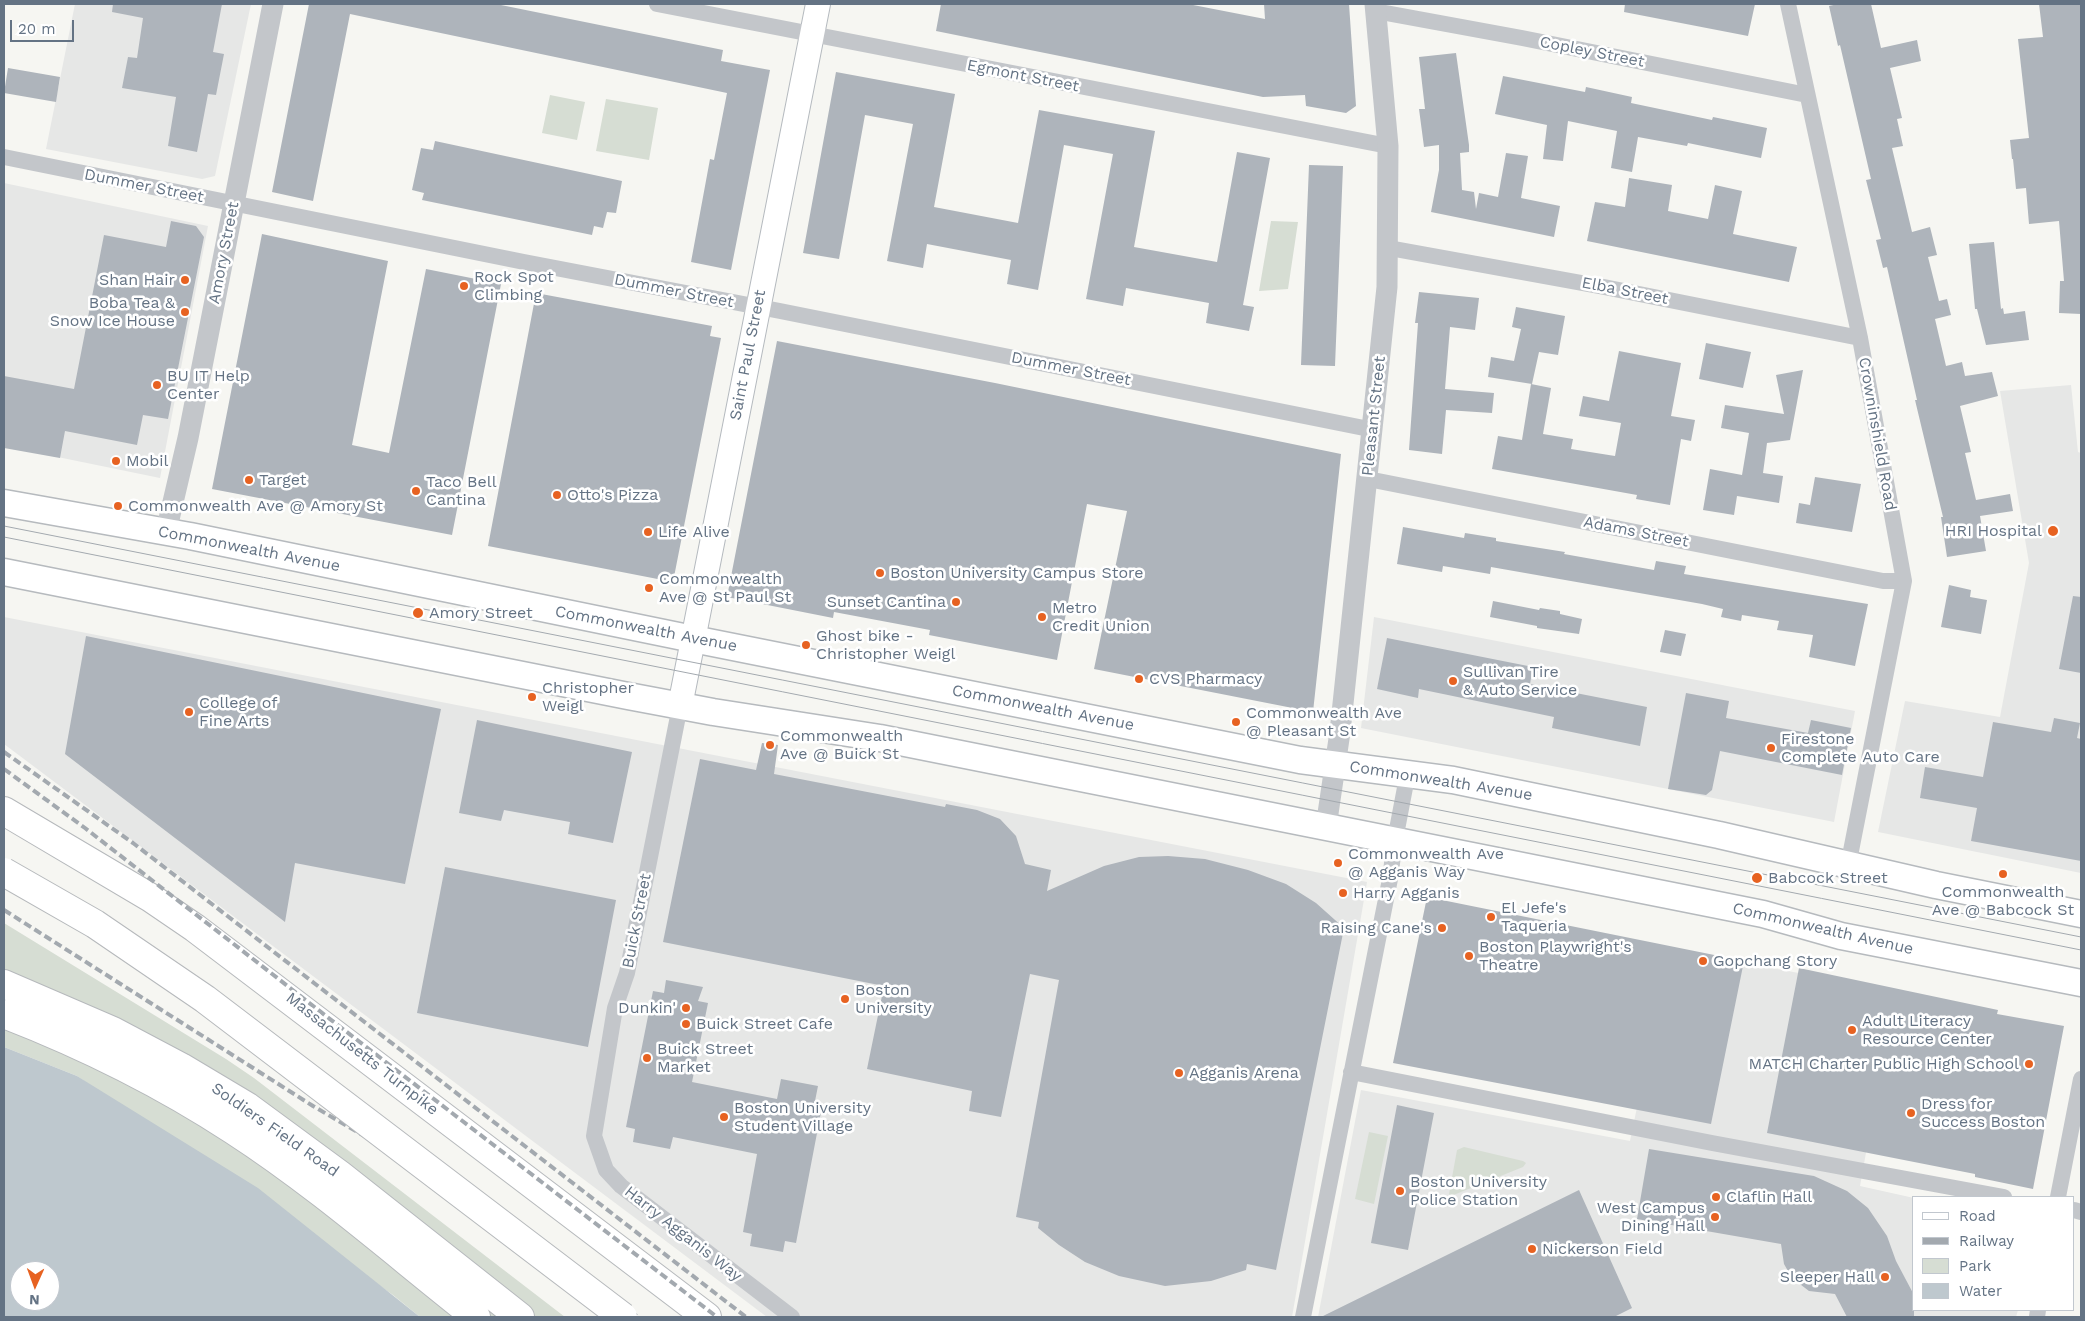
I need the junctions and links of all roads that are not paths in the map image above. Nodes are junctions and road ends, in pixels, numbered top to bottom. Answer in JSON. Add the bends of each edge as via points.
{"nodes":[{"id":1,"x":273,"y":4,"type":"edge"},
{"id":2,"x":657,"y":4,"type":"edge"},
{"id":3,"x":818,"y":4,"type":"edge"},
{"id":4,"x":1788,"y":4,"type":"edge"},
{"id":5,"x":1375,"y":8,"type":"edge"},
{"id":6,"x":812,"y":35,"type":"junction"},
{"id":7,"x":1807,"y":95,"type":"junction"},
{"id":8,"x":1388,"y":146,"type":"junction"},
{"id":9,"x":4,"y":157,"type":"edge"},
{"id":10,"x":233,"y":204,"type":"junction"},
{"id":11,"x":1388,"y":248,"type":"junction"},
{"id":12,"x":758,"y":306,"type":"junction"},
{"id":13,"x":1860,"y":338,"type":"junction"},
{"id":14,"x":1374,"y":430,"type":"junction"},
{"id":15,"x":1368,"y":479,"type":"junction"},
{"id":16,"x":4,"y":503,"type":"edge"},
{"id":17,"x":166,"y":532,"type":"junction"},
{"id":18,"x":4,"y":572,"type":"edge"},
{"id":19,"x":1904,"y":581,"type":"junction"},
{"id":20,"x":693,"y":639,"type":"junction"},
{"id":21,"x":680,"y":706,"type":"junction"},
{"id":22,"x":1336,"y":764,"type":"junction"},
{"id":23,"x":1408,"y":772,"type":"junction"},
{"id":24,"x":4,"y":811,"type":"edge"},
{"id":25,"x":1326,"y":827,"type":"junction"},
{"id":26,"x":1395,"y":840,"type":"junction"},
{"id":27,"x":1848,"y":866,"type":"junction"},
{"id":28,"x":4,"y":872,"type":"edge"},
{"id":29,"x":2081,"y":914,"type":"edge"},
{"id":30,"x":2081,"y":983,"type":"edge"},
{"id":31,"x":4,"y":984,"type":"edge"},
{"id":32,"x":4,"y":1014,"type":"edge"},
{"id":33,"x":1351,"y":1072,"type":"junction"},
{"id":34,"x":2081,"y":1079,"type":"edge"},
{"id":35,"x":594,"y":1136,"type":"joint"},
{"id":36,"x":1999,"y":1196,"type":"edge"},
{"id":37,"x":2058,"y":1196,"type":"edge"},
{"id":38,"x":476,"y":1317,"type":"edge"},
{"id":39,"x":520,"y":1317,"type":"edge"},
{"id":40,"x":623,"y":1317,"type":"edge"},
{"id":41,"x":707,"y":1317,"type":"edge"},
{"id":42,"x":792,"y":1317,"type":"edge"},
{"id":43,"x":1303,"y":1317,"type":"edge"}],
"edges":[{"from":1,"to":10,"type":"street","name":"Amory Street"},
{"from":2,"to":6,"type":"street","name":"Egmont Street"},
{"from":3,"to":6,"type":"main road","name":"Saint Paul Street"},
{"from":4,"to":7,"type":"street","name":"Crowninshield Road"},
{"from":5,"to":7,"type":"street","name":"Copley Street"},
{"from":5,"to":8,"type":"street","name":"Pleasant Street"},
{"from":6,"to":8,"type":"street","name":"Egmont Street"},
{"from":6,"to":12,"type":"main road","name":"Saint Paul Street"},
{"from":7,"to":13,"type":"street","name":"Crowninshield Road"},
{"from":8,"to":11,"type":"street","name":"Pleasant Street"},
{"from":9,"to":10,"type":"street","name":"Dummer Street"},
{"from":10,"to":12,"type":"street","name":"Dummer Street"},
{"from":10,"to":17,"type":"street","name":"Amory Street","via":[[188,438]]},
{"from":11,"to":13,"type":"street","name":"Elba Street"},
{"from":11,"to":14,"type":"street","name":"Pleasant Street","via":[[1388,287]]},
{"from":12,"to":14,"type":"street","name":"Dummer Street"},
{"from":12,"to":20,"type":"main road","name":"Saint Paul Street"},
{"from":13,"to":19,"type":"street","name":"Crowninshield Road"},
{"from":14,"to":15,"type":"street","name":"Pleasant Street"},
{"from":15,"to":19,"type":"street","name":"Adams Street","via":[[1883,581]]},
{"from":15,"to":22,"type":"street","name":"Pleasant Street"},
{"from":16,"to":17,"type":"main road","name":"Commonwealth Avenue"},
{"from":17,"to":20,"type":"main road","name":"Commonwealth Avenue"},
{"from":18,"to":21,"type":"main road","name":"Commonwealth Avenue"},
{"from":19,"to":27,"type":"street","name":"Crowninshield Road"},
{"from":20,"to":21,"type":"main road","name":"Saint Paul Street"},
{"from":20,"to":22,"type":"main road","name":"Commonwealth Avenue","via":[[1300,760]]},
{"from":21,"to":25,"type":"main road","name":"Commonwealth Avenue","via":[[880,738]]},
{"from":21,"to":35,"type":"street","name":"Buick Street","via":[[627,973],[615,1008]]},
{"from":22,"to":23,"type":"main road","name":"Commonwealth Avenue"},
{"from":22,"to":25,"type":"street","name":"Pleasant Street"},
{"from":23,"to":26,"type":"street"},
{"from":23,"to":27,"type":"main road","name":"Commonwealth Avenue","via":[[1596,808]]},
{"from":24,"to":41,"type":"highway","name":"Massachusetts Turnpike","via":[[151,898],[195,928]]},
{"from":25,"to":26,"type":"main road","name":"Commonwealth Avenue"},
{"from":26,"to":30,"type":"main road","name":"Commonwealth Avenue","via":[[1763,914],[1841,936]]},
{"from":26,"to":33,"type":"street"},
{"from":27,"to":29,"type":"main road","name":"Commonwealth Avenue"},
{"from":28,"to":40,"type":"highway","bridge":true,"via":[[95,924],[211,1004]]},
{"from":31,"to":39,"type":"highway","name":"Soldiers Field Road","via":[[130,1040],[248,1107],[339,1174]]},
{"from":32,"to":38,"type":"highway","name":"Soldiers Field Road","via":[[109,1060],[233,1130],[308,1184]]},
{"from":33,"to":36,"type":"street"},
{"from":33,"to":43,"type":"street"},
{"from":34,"to":37,"type":"street"},
{"from":35,"to":42,"type":"street","name":"Harry Agganis Way","via":[[606,1170],[621,1186]]}]}
